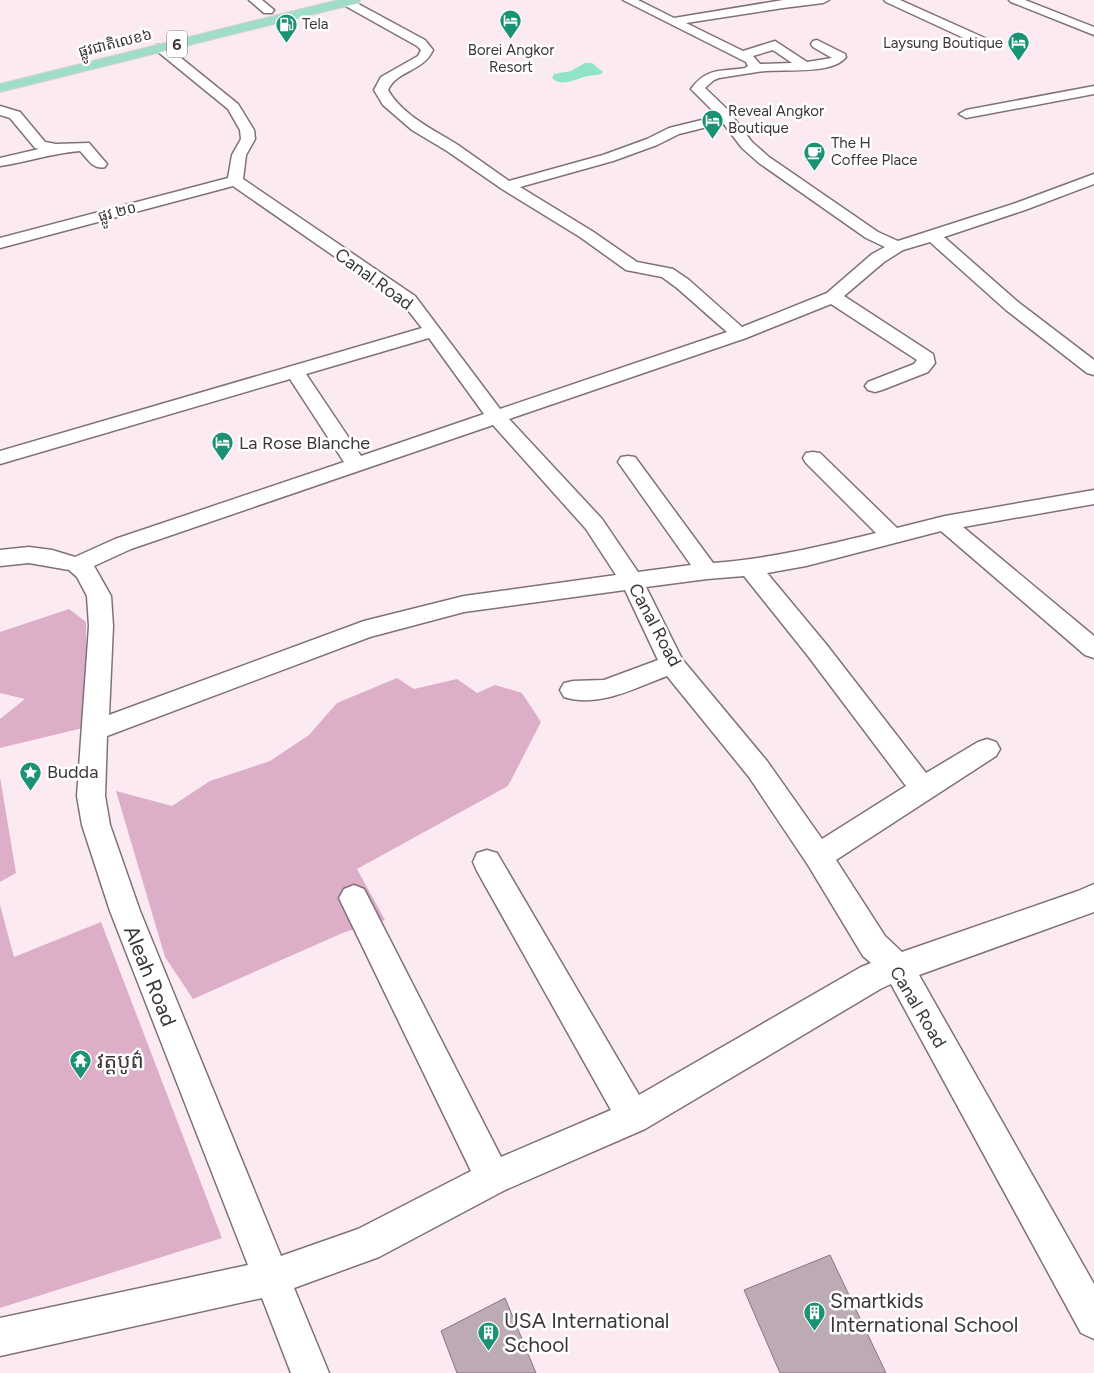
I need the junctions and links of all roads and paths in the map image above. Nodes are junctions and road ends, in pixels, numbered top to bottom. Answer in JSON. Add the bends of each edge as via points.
{"nodes":[{"id":1,"x":255,"y":0,"type":"edge"},
{"id":2,"x":310,"y":0,"type":"edge"},
{"id":3,"x":630,"y":0,"type":"edge"},
{"id":4,"x":823,"y":0,"type":"edge"},
{"id":5,"x":890,"y":0,"type":"edge"},
{"id":6,"x":1015,"y":0,"type":"edge"},
{"id":7,"x":350,"y":1,"type":"edge"},
{"id":8,"x":268,"y":10,"type":"junction"},
{"id":9,"x":674,"y":21,"type":"junction"},
{"id":10,"x":1094,"y":31,"type":"edge"},
{"id":11,"x":983,"y":42,"type":"dead end"},
{"id":12,"x":817,"y":44,"type":"dead end"},
{"id":13,"x":161,"y":48,"type":"junction"},
{"id":14,"x":743,"y":55,"type":"junction"},
{"id":15,"x":802,"y":67,"type":"junction"},
{"id":16,"x":755,"y":68,"type":"junction"},
{"id":17,"x":0,"y":76,"type":"edge"},
{"id":18,"x":820,"y":79,"type":"dead end"},
{"id":19,"x":0,"y":88,"type":"edge"},
{"id":20,"x":1094,"y":90,"type":"edge"},
{"id":21,"x":0,"y":110,"type":"edge"},
{"id":22,"x":966,"y":114,"type":"dead end"},
{"id":23,"x":727,"y":118,"type":"junction"},
{"id":24,"x":56,"y":148,"type":"junction"},
{"id":25,"x":0,"y":162,"type":"edge"},
{"id":26,"x":100,"y":164,"type":"dead end"},
{"id":27,"x":1094,"y":179,"type":"edge"},
{"id":28,"x":235,"y":181,"type":"junction"},
{"id":29,"x":507,"y":186,"type":"junction"},
{"id":30,"x":932,"y":235,"type":"junction"},
{"id":31,"x":0,"y":243,"type":"edge"},
{"id":32,"x":897,"y":247,"type":"junction"},
{"id":33,"x":833,"y":297,"type":"junction"},
{"id":34,"x":433,"y":331,"type":"junction"},
{"id":35,"x":740,"y":334,"type":"junction"},
{"id":36,"x":1094,"y":369,"type":"edge"},
{"id":37,"x":295,"y":372,"type":"junction"},
{"id":38,"x":874,"y":386,"type":"dead end"},
{"id":39,"x":496,"y":418,"type":"junction"},
{"id":40,"x":0,"y":458,"type":"edge"},
{"id":41,"x":812,"y":458,"type":"dead end"},
{"id":42,"x":628,"y":462,"type":"dead end"},
{"id":43,"x":356,"y":464,"type":"junction"},
{"id":44,"x":1093,"y":497,"type":"dead end"},
{"id":45,"x":944,"y":523,"type":"junction"},
{"id":46,"x":891,"y":535,"type":"junction"},
{"id":47,"x":0,"y":558,"type":"edge"},
{"id":48,"x":77,"y":566,"type":"junction"},
{"id":49,"x":750,"y":568,"type":"junction"},
{"id":50,"x":707,"y":571,"type":"junction"},
{"id":51,"x":632,"y":581,"type":"junction"},
{"id":52,"x":1094,"y":649,"type":"edge"},
{"id":53,"x":672,"y":664,"type":"junction"},
{"id":54,"x":573,"y":690,"type":"dead end"},
{"id":55,"x":94,"y":732,"type":"junction"},
{"id":56,"x":986,"y":749,"type":"dead end"},
{"id":57,"x":922,"y":788,"type":"junction"},
{"id":58,"x":818,"y":856,"type":"junction"},
{"id":59,"x":487,"y":862,"type":"dead end"},
{"id":60,"x":1094,"y":897,"type":"edge"},
{"id":61,"x":354,"y":898,"type":"dead end"},
{"id":62,"x":899,"y":969,"type":"junction"},
{"id":63,"x":633,"y":1117,"type":"junction"},
{"id":64,"x":494,"y":1178,"type":"junction"},
{"id":65,"x":271,"y":1278,"type":"junction"},
{"id":66,"x":1094,"y":1320,"type":"edge"},
{"id":67,"x":0,"y":1337,"type":"edge"},
{"id":68,"x":310,"y":1373,"type":"edge"}],
"edges":[{"from":1,"to":8,"type":"street"},
{"from":2,"to":8,"type":"main road","name":"ផ្លូវជាតិលេខ៦","number":"6"},
{"from":3,"to":9,"type":"street"},
{"from":4,"to":9,"type":"street"},
{"from":5,"to":11,"type":"street"},
{"from":6,"to":10,"type":"street"},
{"from":7,"to":13,"type":"main road","name":"ផ្លូវជាតិលេខ៦","number":"6"},
{"from":7,"to":29,"type":"street","via":[[421,43],[426,50],[423,58],[386,80],[381,90],[388,102],[417,127]]},
{"from":8,"to":17,"type":"main road","name":"ផ្លូវជាតិលេខ៦","number":"6"},
{"from":9,"to":14,"type":"street"},
{"from":12,"to":15,"type":"street","via":[[840,57],[836,61]]},
{"from":13,"to":19,"type":"main road","name":"ផ្លូវជាតិលេខ៦","number":"6"},
{"from":13,"to":28,"type":"street","via":[[233,107],[247,130],[248,139],[239,155]]},
{"from":14,"to":15,"type":"street","via":[[775,45]]},
{"from":14,"to":16,"type":"street","via":[[752,60]]},
{"from":15,"to":16,"type":"street"},
{"from":15,"to":18,"type":"street"},
{"from":16,"to":23,"type":"street","via":[[706,79],[698,89]]},
{"from":20,"to":22,"type":"street"},
{"from":21,"to":24,"type":"street","via":[[15,115],[40,145]]},
{"from":23,"to":29,"type":"street","via":[[674,131],[608,158]]},
{"from":23,"to":32,"type":"street","via":[[747,145],[764,160],[872,235]]},
{"from":24,"to":25,"type":"street"},
{"from":24,"to":26,"type":"street","via":[[84,146]]},
{"from":27,"to":30,"type":"street"},
{"from":28,"to":31,"type":"street","name":"ផ្លូវ ២០"},
{"from":28,"to":34,"type":"street","name":"Canal Road","via":[[409,300]]},
{"from":29,"to":35,"type":"street","via":[[632,266],[667,273]]},
{"from":30,"to":32,"type":"street"},
{"from":30,"to":36,"type":"street","via":[[1012,306]]},
{"from":32,"to":33,"type":"street","via":[[878,258]]},
{"from":33,"to":35,"type":"street"},
{"from":33,"to":38,"type":"street","via":[[926,358],[926,363],[920,368]]},
{"from":34,"to":37,"type":"street"},
{"from":34,"to":39,"type":"street","name":"Canal Road"},
{"from":35,"to":39,"type":"street"},
{"from":37,"to":40,"type":"street"},
{"from":37,"to":43,"type":"street"},
{"from":39,"to":43,"type":"street"},
{"from":39,"to":51,"type":"street","name":"Canal Road","via":[[594,524]]},
{"from":41,"to":46,"type":"street"},
{"from":42,"to":50,"type":"street"},
{"from":43,"to":48,"type":"street","via":[[123,544]]},
{"from":44,"to":45,"type":"street"},
{"from":45,"to":46,"type":"street"},
{"from":45,"to":52,"type":"street"},
{"from":46,"to":49,"type":"street","via":[[806,558]]},
{"from":47,"to":48,"type":"street","via":[[29,555]]},
{"from":48,"to":55,"type":"street","name":"Aleah Road","via":[[86,572],[99,596],[101,626]]},
{"from":49,"to":50,"type":"street"},
{"from":49,"to":57,"type":"street"},
{"from":50,"to":51,"type":"street"},
{"from":51,"to":53,"type":"street","name":"Canal Road"},
{"from":51,"to":55,"type":"street","via":[[464,604],[381,625]]},
{"from":53,"to":54,"type":"street","via":[[606,689]]},
{"from":53,"to":58,"type":"street","name":"Canal Road","via":[[758,769]]},
{"from":55,"to":65,"type":"street","name":"Aleah Road","via":[[91,796],[96,825],[125,911]]},
{"from":56,"to":57,"type":"street"},
{"from":57,"to":58,"type":"street"},
{"from":58,"to":62,"type":"street","name":"Canal Road","via":[[874,946]]},
{"from":59,"to":63,"type":"street"},
{"from":60,"to":62,"type":"street"},
{"from":61,"to":64,"type":"street"},
{"from":62,"to":63,"type":"street","via":[[872,977]]},
{"from":62,"to":66,"type":"street","name":"Canal Road"},
{"from":63,"to":64,"type":"street"},
{"from":64,"to":65,"type":"street","via":[[366,1244]]},
{"from":65,"to":67,"type":"street"},
{"from":65,"to":68,"type":"street","name":"Aleah Road"}]}
